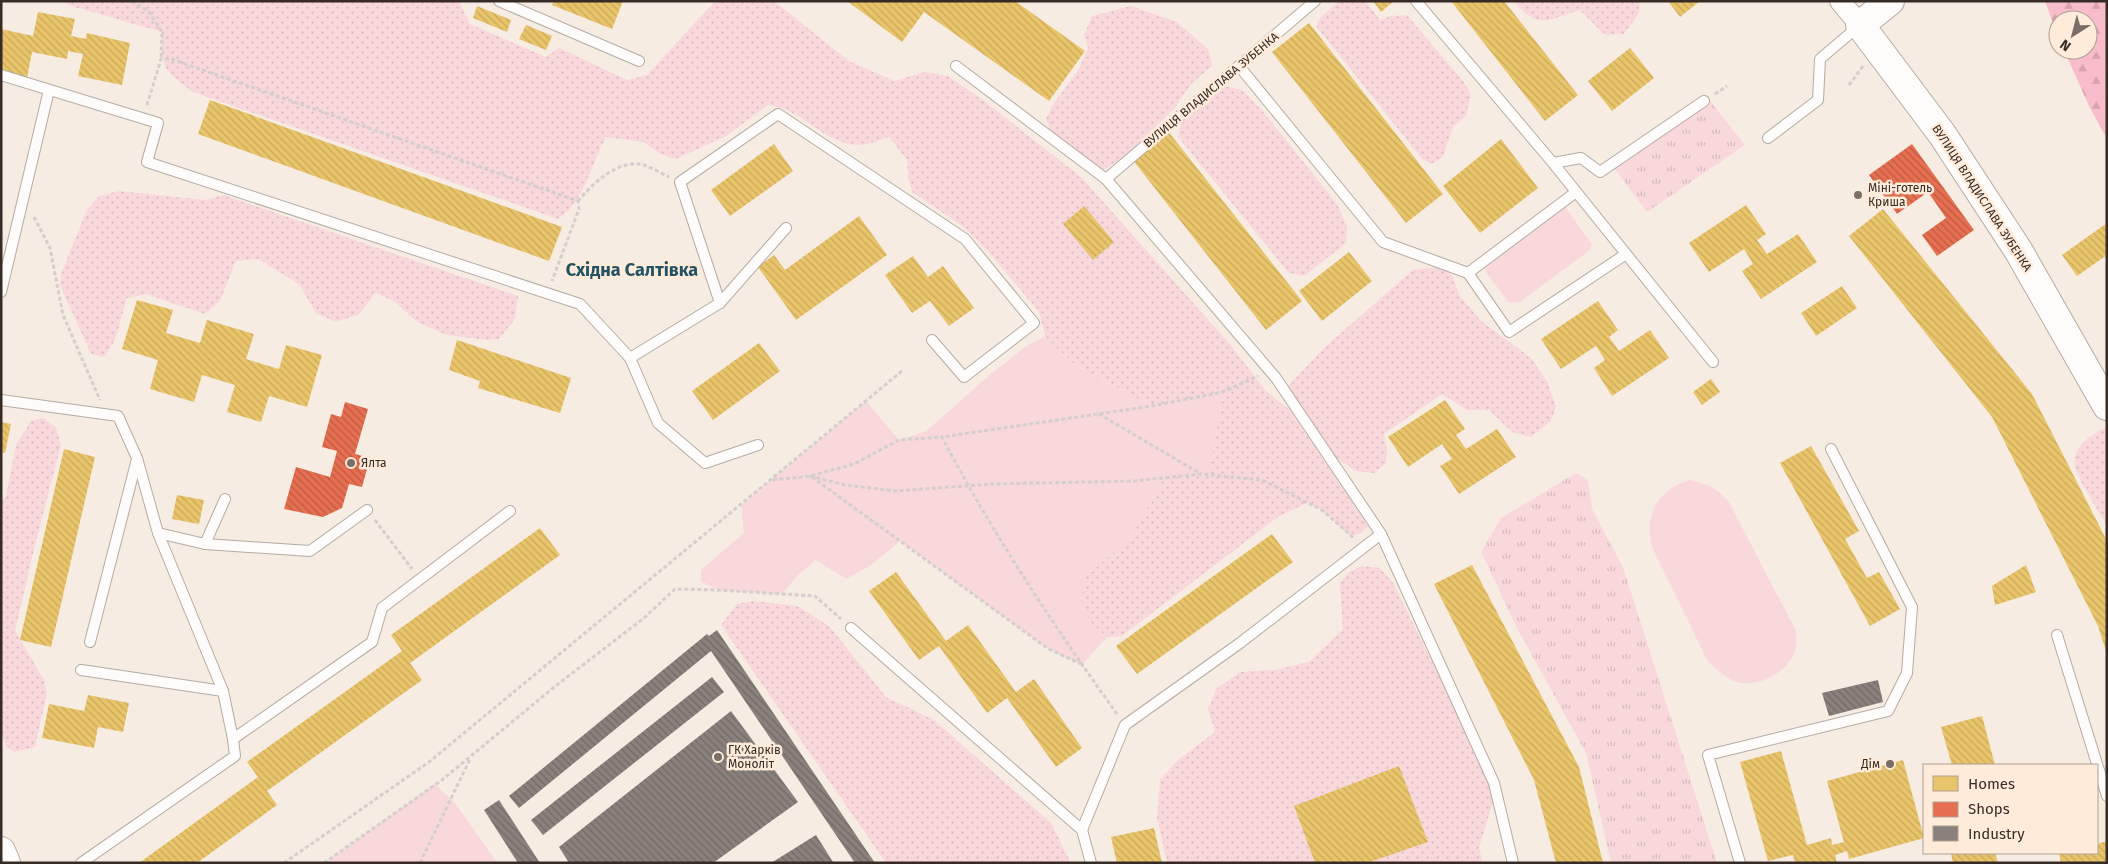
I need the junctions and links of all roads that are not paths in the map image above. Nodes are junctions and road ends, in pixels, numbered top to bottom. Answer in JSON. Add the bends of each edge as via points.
{"nodes":[{"id":1,"x":499,"y":1,"type":"edge"},
{"id":2,"x":1315,"y":1,"type":"edge"},
{"id":3,"x":1416,"y":1,"type":"edge"},
{"id":4,"x":1840,"y":1,"type":"edge"},
{"id":5,"x":1890,"y":1,"type":"edge"},
{"id":6,"x":1860,"y":25,"type":"junction"},
{"id":7,"x":639,"y":61,"type":"dead end"},
{"id":8,"x":956,"y":66,"type":"dead end"},
{"id":9,"x":1238,"y":66,"type":"junction"},
{"id":10,"x":1,"y":75,"type":"edge"},
{"id":11,"x":49,"y":90,"type":"junction"},
{"id":12,"x":1704,"y":101,"type":"dead end"},
{"id":13,"x":1768,"y":138,"type":"dead end"},
{"id":14,"x":1553,"y":163,"type":"junction"},
{"id":15,"x":1106,"y":179,"type":"junction"},
{"id":16,"x":1576,"y":192,"type":"junction"},
{"id":17,"x":786,"y":228,"type":"dead end"},
{"id":18,"x":1626,"y":254,"type":"junction"},
{"id":19,"x":1468,"y":274,"type":"junction"},
{"id":20,"x":1,"y":292,"type":"edge"},
{"id":21,"x":720,"y":303,"type":"junction"},
{"id":22,"x":932,"y":340,"type":"dead end"},
{"id":23,"x":630,"y":358,"type":"junction"},
{"id":24,"x":1713,"y":362,"type":"dead end"},
{"id":25,"x":1,"y":400,"type":"edge"},
{"id":26,"x":2107,"y":406,"type":"edge"},
{"id":27,"x":758,"y":445,"type":"dead end"},
{"id":28,"x":1831,"y":449,"type":"dead end"},
{"id":29,"x":137,"y":458,"type":"junction"},
{"id":30,"x":225,"y":499,"type":"dead end"},
{"id":31,"x":367,"y":510,"type":"road end"},
{"id":32,"x":510,"y":511,"type":"dead end"},
{"id":33,"x":158,"y":534,"type":"junction"},
{"id":34,"x":1381,"y":534,"type":"junction"},
{"id":35,"x":205,"y":544,"type":"junction"},
{"id":36,"x":851,"y":628,"type":"road end"},
{"id":37,"x":2057,"y":635,"type":"dead end"},
{"id":38,"x":90,"y":642,"type":"dead end"},
{"id":39,"x":81,"y":670,"type":"dead end"},
{"id":40,"x":223,"y":691,"type":"junction"},
{"id":41,"x":233,"y":739,"type":"junction"},
{"id":42,"x":2097,"y":764,"type":"edge"},
{"id":43,"x":2098,"y":767,"type":"edge"},
{"id":44,"x":2107,"y":796,"type":"edge"},
{"id":45,"x":1082,"y":830,"type":"junction"},
{"id":46,"x":1,"y":851,"type":"edge"},
{"id":47,"x":6,"y":863,"type":"edge"},
{"id":48,"x":81,"y":863,"type":"edge"},
{"id":49,"x":1091,"y":863,"type":"edge"},
{"id":50,"x":1513,"y":863,"type":"edge"},
{"id":51,"x":1740,"y":863,"type":"edge"}],
"edges":[{"from":1,"to":7,"type":"lane"},
{"from":2,"to":9,"type":"lane","name":"ВУЛИЦЯ ВЛАДИСЛАВА ЗУБЕНКА"},
{"from":3,"to":14,"type":"lane"},
{"from":4,"to":6,"type":"street","name":"ВУЛИЦЯ ВЛАДИСЛАВА ЗУБЕНКА"},
{"from":5,"to":6,"type":"street"},
{"from":6,"to":13,"type":"lane","via":[[1820,59],[1818,100]]},
{"from":6,"to":26,"type":"street","name":"ВУЛИЦЯ ВЛАДИСЛАВА ЗУБЕНКА","via":[[1942,134],[2018,250]]},
{"from":8,"to":15,"type":"lane"},
{"from":9,"to":15,"type":"lane","name":"ВУЛИЦЯ ВЛАДИСЛАВА ЗУБЕНКА"},
{"from":9,"to":19,"type":"lane","via":[[1383,242]]},
{"from":10,"to":11,"type":"lane"},
{"from":11,"to":20,"type":"lane"},
{"from":11,"to":23,"type":"lane","via":[[158,123],[147,162],[580,304]]},
{"from":12,"to":14,"type":"lane","via":[[1600,172],[1581,158]]},
{"from":14,"to":16,"type":"lane"},
{"from":15,"to":34,"type":"lane","via":[[1270,370]]},
{"from":16,"to":18,"type":"lane"},
{"from":16,"to":19,"type":"lane"},
{"from":17,"to":21,"type":"lane"},
{"from":18,"to":19,"type":"lane","via":[[1509,332]]},
{"from":18,"to":24,"type":"lane"},
{"from":21,"to":22,"type":"lane","via":[[680,182],[778,114],[965,238],[1034,323],[964,377]]},
{"from":21,"to":23,"type":"lane"},
{"from":23,"to":27,"type":"lane","via":[[658,423],[705,464]]},
{"from":25,"to":29,"type":"lane","via":[[118,416]]},
{"from":28,"to":51,"type":"lane","via":[[1912,607],[1907,673],[1888,711],[1708,755]]},
{"from":29,"to":33,"type":"lane"},
{"from":29,"to":38,"type":"lane"},
{"from":30,"to":35,"type":"lane"},
{"from":31,"to":35,"type":"lane","via":[[310,551]]},
{"from":32,"to":41,"type":"lane","via":[[382,608],[372,642]]},
{"from":33,"to":35,"type":"lane"},
{"from":33,"to":40,"type":"lane"},
{"from":34,"to":45,"type":"lane","via":[[1240,643],[1125,725]]},
{"from":34,"to":50,"type":"lane","via":[[1494,783]]},
{"from":36,"to":45,"type":"lane"},
{"from":37,"to":42,"type":"lane"},
{"from":39,"to":40,"type":"lane"},
{"from":40,"to":41,"type":"lane"},
{"from":41,"to":48,"type":"lane","via":[[235,756]]},
{"from":43,"to":44,"type":"lane"},
{"from":45,"to":49,"type":"lane"},
{"from":46,"to":47,"type":"street"}]}
